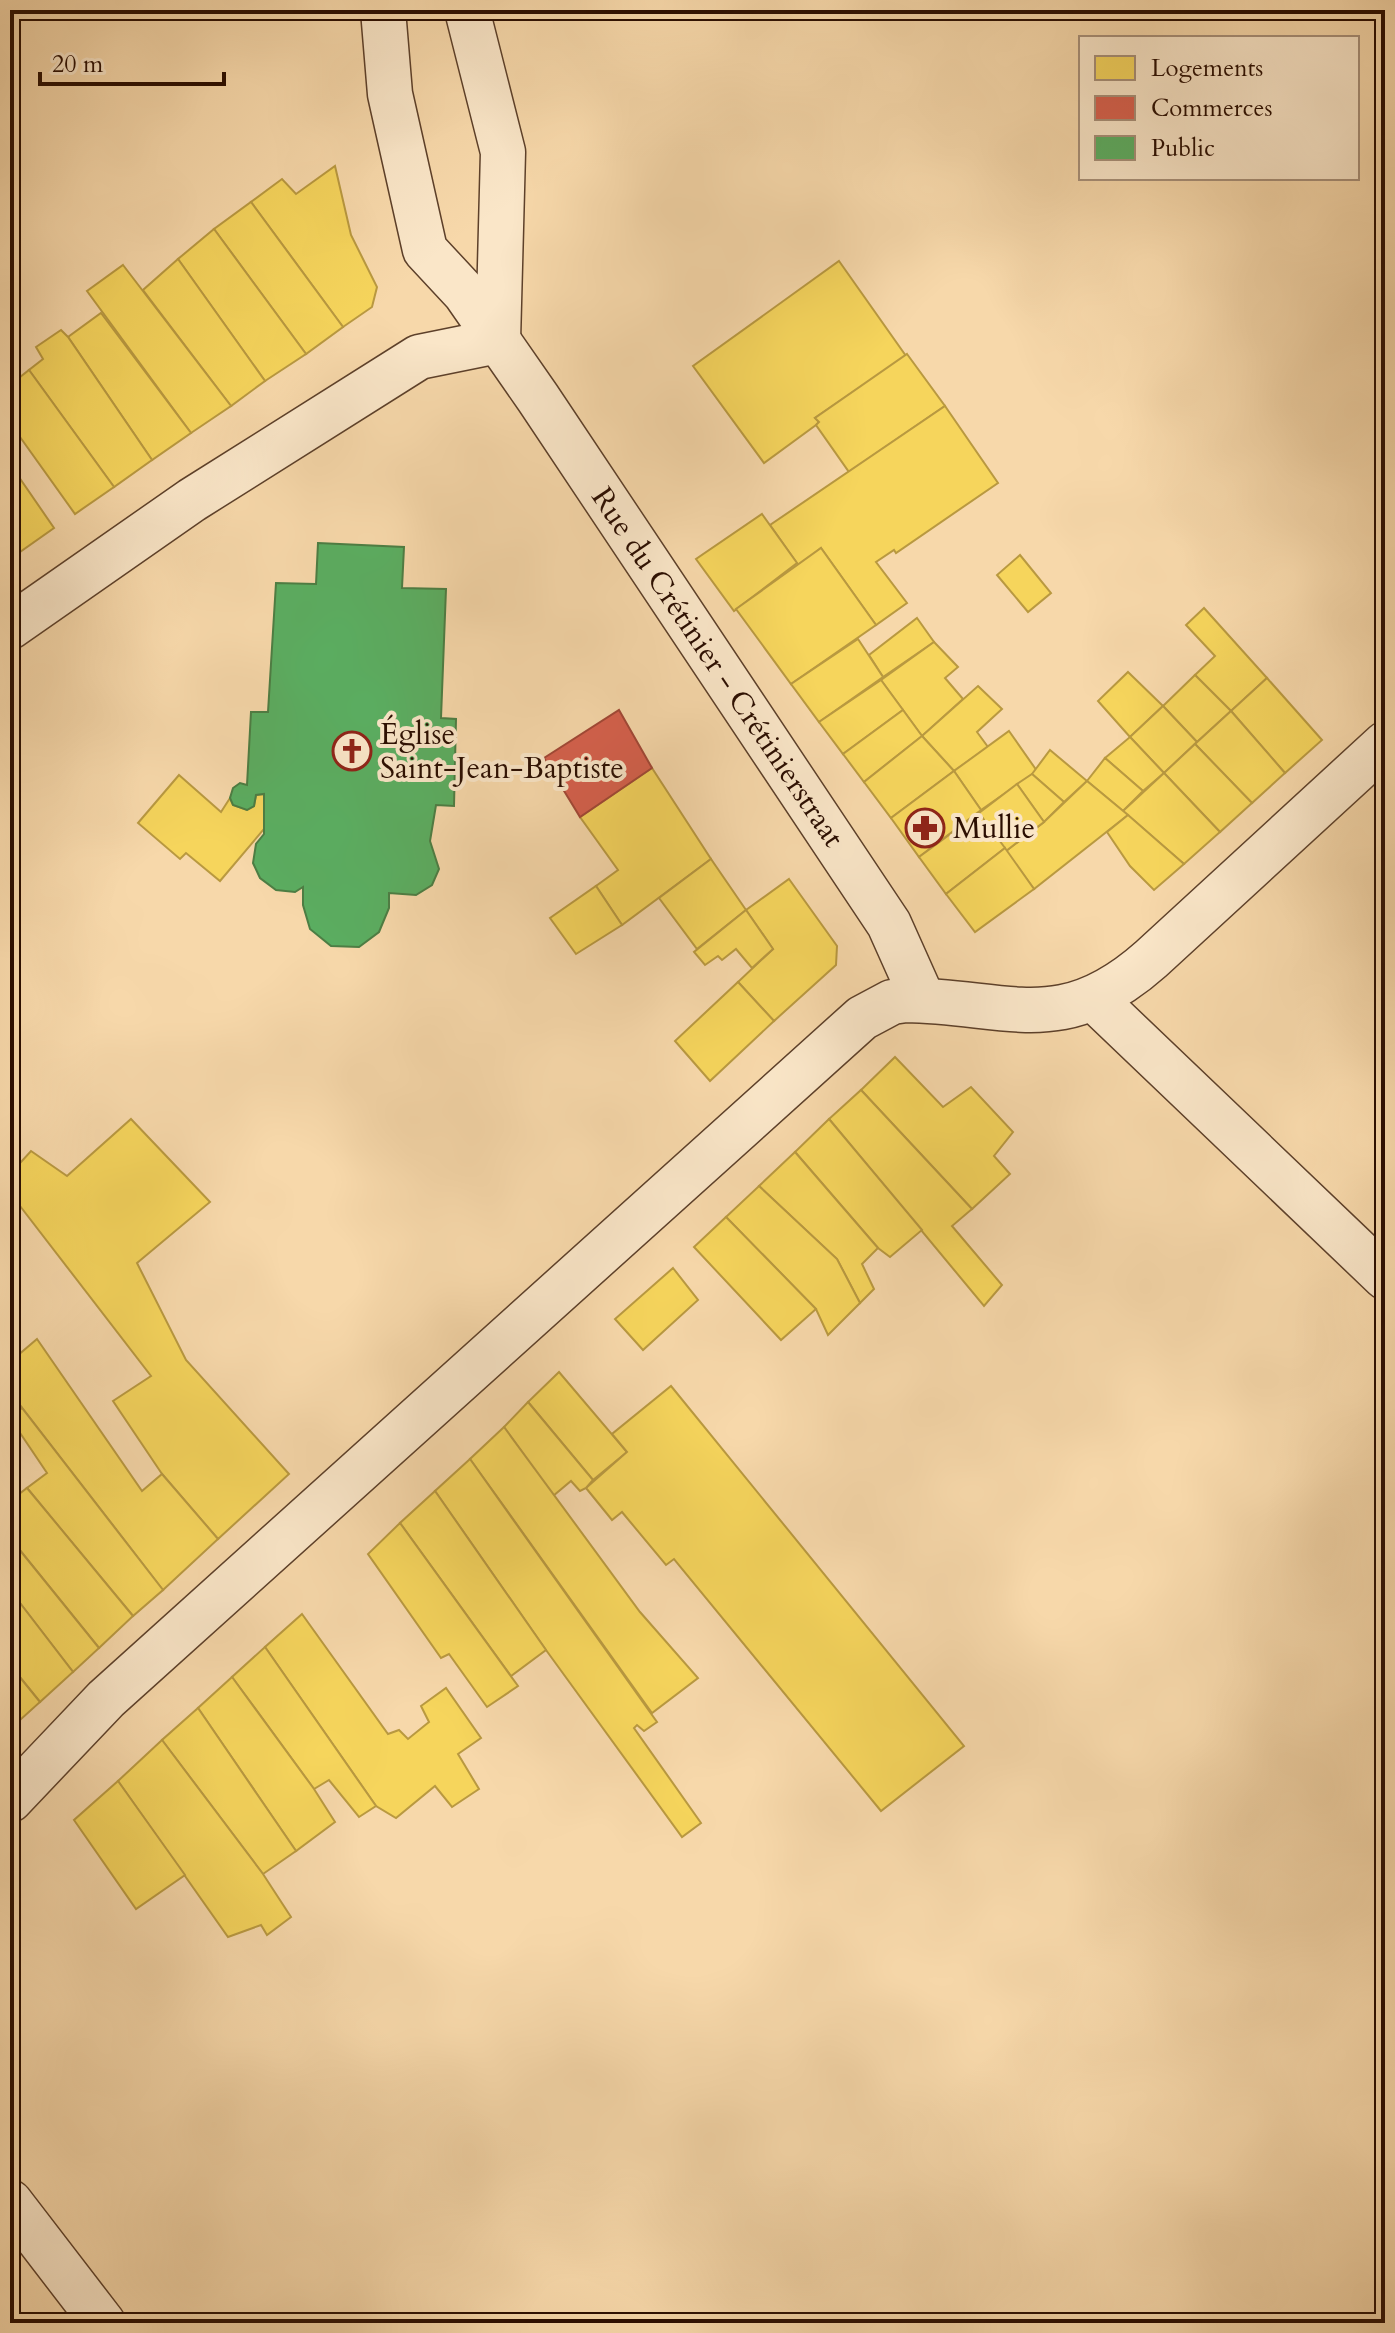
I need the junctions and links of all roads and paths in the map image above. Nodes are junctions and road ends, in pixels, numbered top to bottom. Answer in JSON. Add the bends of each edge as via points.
{"nodes":[{"id":1,"x":383,"y":10,"type":"edge"},
{"id":2,"x":467,"y":10,"type":"edge"},
{"id":3,"x":498,"y":341,"type":"junction"},
{"id":4,"x":10,"y":627,"type":"edge"},
{"id":5,"x":1385,"y":744,"type":"edge"},
{"id":6,"x":1094,"y":999,"type":"junction"},
{"id":7,"x":923,"y":1000,"type":"junction"},
{"id":8,"x":1385,"y":1277,"type":"edge"},
{"id":9,"x":10,"y":1800,"type":"edge"},
{"id":10,"x":10,"y":2202,"type":"edge"},
{"id":11,"x":103,"y":2323,"type":"edge"}],
"edges":[{"from":1,"to":3,"type":"street","name":"Rue du Crétinier - Crétinierstraat","via":[[390,94],[425,250],[465,293]]},
{"from":2,"to":3,"type":"street","via":[[503,152]]},
{"from":3,"to":4,"type":"street","via":[[419,357],[192,500]]},
{"from":3,"to":7,"type":"street","name":"Rue du Crétinier - Crétinierstraat","via":[[889,924]]},
{"from":5,"to":6,"type":"street","via":[[1127,981]]},
{"from":6,"to":7,"type":"street","via":[[1039,1011]]},
{"from":6,"to":8,"type":"street"},
{"from":7,"to":9,"type":"street","via":[[880,1007],[820,1053],[106,1699]]},
{"from":10,"to":11,"type":"street"}]}
